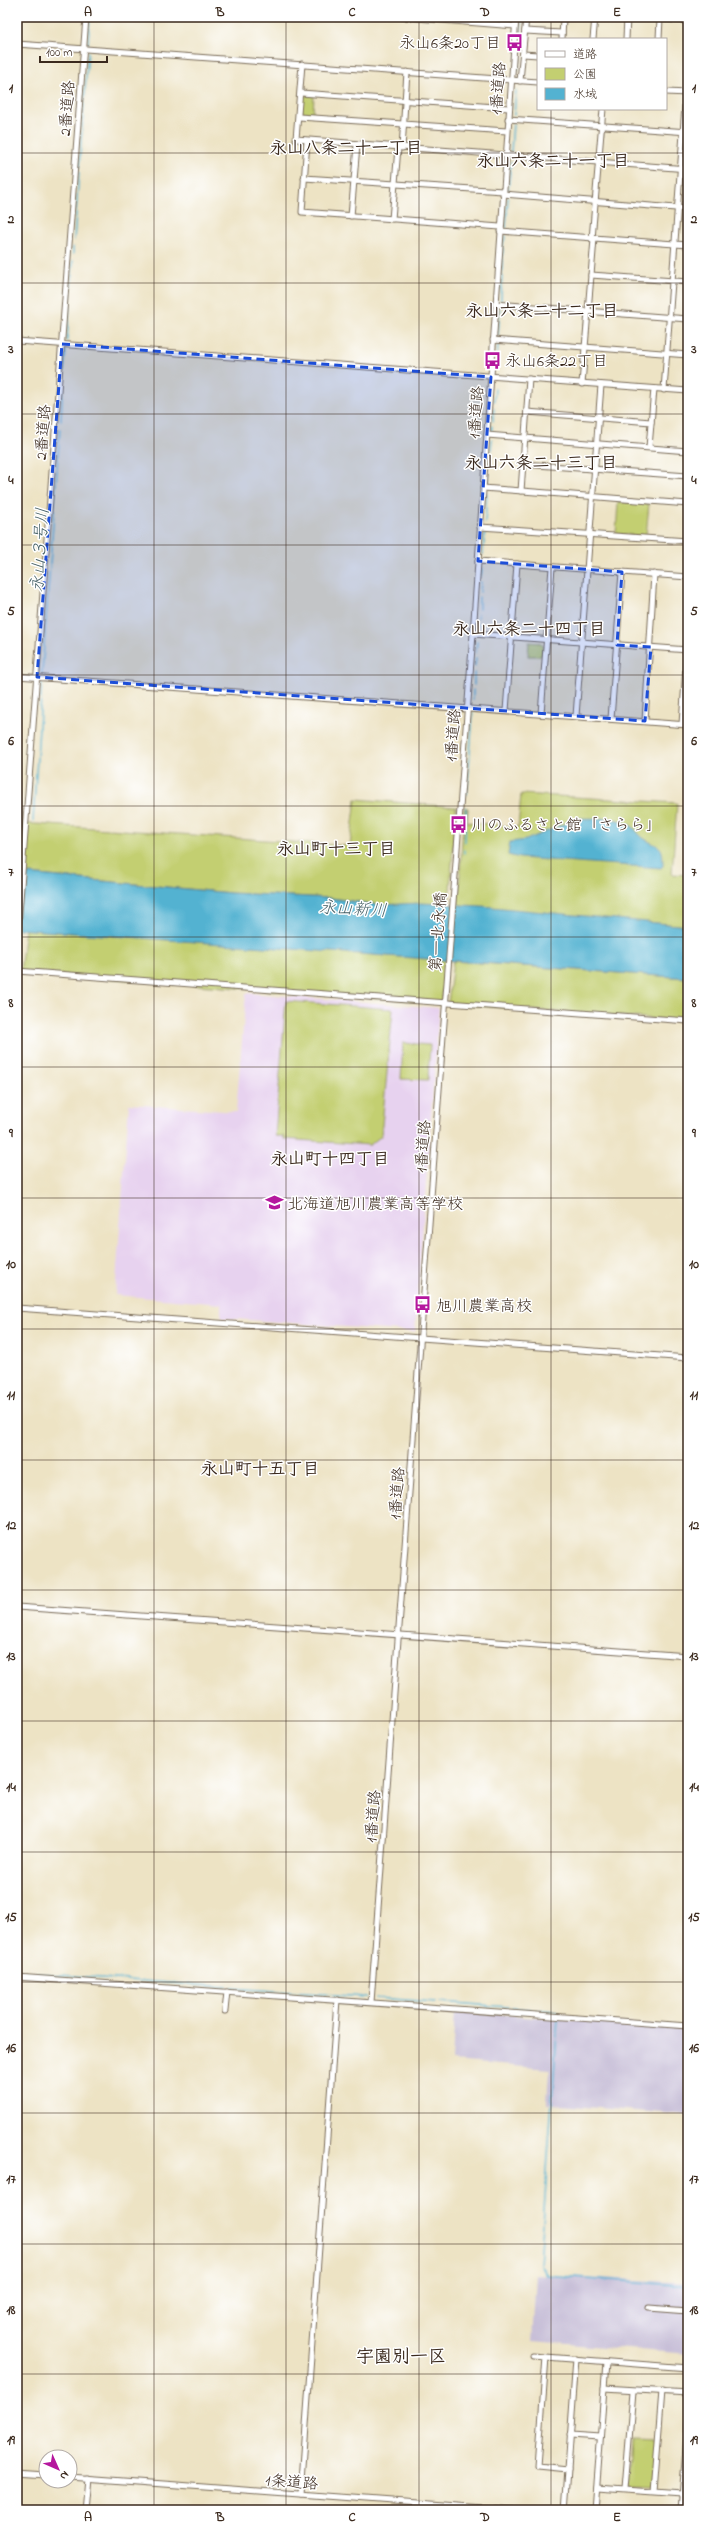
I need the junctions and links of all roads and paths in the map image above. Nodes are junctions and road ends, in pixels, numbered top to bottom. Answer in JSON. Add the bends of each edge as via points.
{"nodes":[{"id":1,"x":86,"y":17,"type":"edge"},
{"id":2,"x":404,"y":17,"type":"edge"},
{"id":3,"x":516,"y":17,"type":"edge"},
{"id":4,"x":526,"y":17,"type":"edge"},
{"id":5,"x":563,"y":17,"type":"edge"},
{"id":6,"x":595,"y":17,"type":"edge"},
{"id":7,"x":627,"y":17,"type":"edge"},
{"id":8,"x":641,"y":17,"type":"edge"},
{"id":9,"x":660,"y":18,"type":"junction"},
{"id":10,"x":476,"y":20,"type":"edge"},
{"id":11,"x":688,"y":21,"type":"edge"},
{"id":12,"x":515,"y":26,"type":"junction"},
{"id":13,"x":525,"y":30,"type":"junction"},
{"id":14,"x":562,"y":33,"type":"junction"},
{"id":15,"x":562,"y":38,"type":"edge"},
{"id":16,"x":593,"y":38,"type":"edge"},
{"id":17,"x":626,"y":38,"type":"edge"},
{"id":18,"x":658,"y":38,"type":"edge"},
{"id":19,"x":17,"y":44,"type":"edge"},
{"id":20,"x":84,"y":48,"type":"junction"},
{"id":21,"x":523,"y":54,"type":"junction"},
{"id":22,"x":537,"y":55,"type":"edge"},
{"id":23,"x":302,"y":64,"type":"junction"},
{"id":24,"x":407,"y":72,"type":"junction"},
{"id":25,"x":511,"y":80,"type":"junction"},
{"id":26,"x":520,"y":81,"type":"junction"},
{"id":27,"x":537,"y":82,"type":"edge"},
{"id":28,"x":667,"y":92,"type":"edge"},
{"id":29,"x":301,"y":93,"type":"junction"},
{"id":30,"x":687,"y":93,"type":"edge"},
{"id":31,"x":405,"y":100,"type":"junction"},
{"id":32,"x":509,"y":108,"type":"junction"},
{"id":33,"x":603,"y":110,"type":"edge"},
{"id":34,"x":299,"y":116,"type":"junction"},
{"id":35,"x":508,"y":119,"type":"junction"},
{"id":36,"x":404,"y":124,"type":"junction"},
{"id":37,"x":601,"y":126,"type":"junction"},
{"id":38,"x":507,"y":131,"type":"junction"},
{"id":39,"x":686,"y":132,"type":"edge"},
{"id":40,"x":307,"y":141,"type":"junction"},
{"id":41,"x":357,"y":145,"type":"junction"},
{"id":42,"x":400,"y":148,"type":"junction"},
{"id":43,"x":505,"y":156,"type":"junction"},
{"id":44,"x":598,"y":163,"type":"junction"},
{"id":45,"x":681,"y":169,"type":"junction"},
{"id":46,"x":688,"y":169,"type":"edge"},
{"id":47,"x":304,"y":178,"type":"junction"},
{"id":48,"x":354,"y":181,"type":"junction"},
{"id":49,"x":395,"y":184,"type":"junction"},
{"id":50,"x":503,"y":193,"type":"junction"},
{"id":51,"x":595,"y":201,"type":"junction"},
{"id":52,"x":678,"y":208,"type":"junction"},
{"id":53,"x":688,"y":208,"type":"edge"},
{"id":54,"x":351,"y":216,"type":"junction"},
{"id":55,"x":392,"y":219,"type":"junction"},
{"id":56,"x":500,"y":229,"type":"junction"},
{"id":57,"x":593,"y":239,"type":"junction"},
{"id":58,"x":675,"y":244,"type":"junction"},
{"id":59,"x":688,"y":245,"type":"edge"},
{"id":60,"x":591,"y":274,"type":"junction"},
{"id":61,"x":673,"y":280,"type":"junction"},
{"id":62,"x":688,"y":282,"type":"edge"},
{"id":63,"x":495,"y":304,"type":"junction"},
{"id":64,"x":587,"y":312,"type":"junction"},
{"id":65,"x":670,"y":318,"type":"junction"},
{"id":66,"x":688,"y":319,"type":"edge"},
{"id":67,"x":493,"y":340,"type":"junction"},
{"id":68,"x":17,"y":341,"type":"edge"},
{"id":69,"x":62,"y":344,"type":"junction"},
{"id":70,"x":585,"y":347,"type":"junction"},
{"id":71,"x":667,"y":353,"type":"junction"},
{"id":72,"x":688,"y":355,"type":"edge"},
{"id":73,"x":491,"y":377,"type":"junction"},
{"id":74,"x":529,"y":379,"type":"junction"},
{"id":75,"x":582,"y":384,"type":"junction"},
{"id":76,"x":601,"y":385,"type":"junction"},
{"id":77,"x":654,"y":389,"type":"junction"},
{"id":78,"x":664,"y":390,"type":"junction"},
{"id":79,"x":688,"y":391,"type":"edge"},
{"id":80,"x":527,"y":412,"type":"junction"},
{"id":81,"x":599,"y":418,"type":"junction"},
{"id":82,"x":651,"y":422,"type":"junction"},
{"id":83,"x":487,"y":435,"type":"junction"},
{"id":84,"x":524,"y":438,"type":"junction"},
{"id":85,"x":597,"y":444,"type":"junction"},
{"id":86,"x":649,"y":447,"type":"junction"},
{"id":87,"x":688,"y":451,"type":"edge"},
{"id":88,"x":523,"y":464,"type":"junction"},
{"id":89,"x":595,"y":470,"type":"junction"},
{"id":90,"x":688,"y":476,"type":"edge"},
{"id":91,"x":483,"y":488,"type":"junction"},
{"id":92,"x":521,"y":491,"type":"junction"},
{"id":93,"x":593,"y":497,"type":"junction"},
{"id":94,"x":688,"y":504,"type":"edge"},
{"id":95,"x":480,"y":527,"type":"junction"},
{"id":96,"x":590,"y":534,"type":"junction"},
{"id":97,"x":688,"y":541,"type":"edge"},
{"id":98,"x":478,"y":561,"type":"junction"},
{"id":99,"x":517,"y":564,"type":"junction"},
{"id":100,"x":552,"y":567,"type":"junction"},
{"id":101,"x":587,"y":569,"type":"junction"},
{"id":102,"x":622,"y":572,"type":"junction"},
{"id":103,"x":654,"y":574,"type":"junction"},
{"id":104,"x":688,"y":577,"type":"edge"},
{"id":105,"x":473,"y":634,"type":"junction"},
{"id":106,"x":511,"y":637,"type":"junction"},
{"id":107,"x":688,"y":637,"type":"edge"},
{"id":108,"x":546,"y":640,"type":"junction"},
{"id":109,"x":582,"y":642,"type":"junction"},
{"id":110,"x":617,"y":645,"type":"junction"},
{"id":111,"x":651,"y":647,"type":"junction"},
{"id":112,"x":688,"y":650,"type":"edge"},
{"id":113,"x":17,"y":676,"type":"edge"},
{"id":114,"x":37,"y":677,"type":"junction"},
{"id":115,"x":686,"y":686,"type":"edge"},
{"id":116,"x":467,"y":708,"type":"junction"},
{"id":117,"x":506,"y":711,"type":"junction"},
{"id":118,"x":541,"y":714,"type":"junction"},
{"id":119,"x":576,"y":716,"type":"junction"},
{"id":120,"x":611,"y":719,"type":"junction"},
{"id":121,"x":645,"y":722,"type":"junction"},
{"id":122,"x":682,"y":724,"type":"junction"},
{"id":123,"x":688,"y":725,"type":"edge"},
{"id":124,"x":454,"y":880,"type":"joint"},
{"id":125,"x":17,"y":940,"type":"edge"},
{"id":126,"x":17,"y":971,"type":"edge"},
{"id":127,"x":446,"y":986,"type":"joint"},
{"id":128,"x":445,"y":1004,"type":"junction"},
{"id":129,"x":688,"y":1021,"type":"edge"},
{"id":130,"x":17,"y":1308,"type":"edge"},
{"id":131,"x":421,"y":1338,"type":"junction"},
{"id":132,"x":688,"y":1358,"type":"edge"},
{"id":133,"x":17,"y":1607,"type":"edge"},
{"id":134,"x":398,"y":1635,"type":"junction"},
{"id":135,"x":688,"y":1656,"type":"edge"},
{"id":136,"x":17,"y":1977,"type":"edge"},
{"id":137,"x":226,"y":1992,"type":"junction"},
{"id":138,"x":337,"y":2000,"type":"junction"},
{"id":139,"x":371,"y":2002,"type":"junction"},
{"id":140,"x":225,"y":2011,"type":"dead end"},
{"id":141,"x":688,"y":2026,"type":"edge"},
{"id":142,"x":649,"y":2308,"type":"dead end"},
{"id":143,"x":688,"y":2311,"type":"edge"},
{"id":144,"x":533,"y":2356,"type":"dead end"},
{"id":145,"x":546,"y":2357,"type":"junction"},
{"id":146,"x":576,"y":2359,"type":"junction"},
{"id":147,"x":606,"y":2362,"type":"junction"},
{"id":148,"x":688,"y":2368,"type":"edge"},
{"id":149,"x":604,"y":2388,"type":"junction"},
{"id":150,"x":633,"y":2390,"type":"junction"},
{"id":151,"x":662,"y":2391,"type":"junction"},
{"id":152,"x":688,"y":2393,"type":"edge"},
{"id":153,"x":688,"y":2422,"type":"edge"},
{"id":154,"x":570,"y":2435,"type":"junction"},
{"id":155,"x":600,"y":2438,"type":"junction"},
{"id":156,"x":568,"y":2469,"type":"junction"},
{"id":157,"x":17,"y":2473,"type":"edge"},
{"id":158,"x":38,"y":2474,"type":"edge"},
{"id":159,"x":78,"y":2477,"type":"edge"},
{"id":160,"x":88,"y":2478,"type":"junction"},
{"id":161,"x":597,"y":2488,"type":"junction"},
{"id":162,"x":625,"y":2489,"type":"junction"},
{"id":163,"x":654,"y":2491,"type":"junction"},
{"id":164,"x":301,"y":2494,"type":"junction"},
{"id":165,"x":682,"y":2494,"type":"junction"},
{"id":166,"x":86,"y":2510,"type":"edge"},
{"id":167,"x":512,"y":2510,"type":"edge"},
{"id":168,"x":565,"y":2510,"type":"edge"},
{"id":169,"x":595,"y":2510,"type":"edge"},
{"id":170,"x":681,"y":2510,"type":"edge"}],
"edges":[{"from":1,"to":20,"type":"street","name":"2番道路"},
{"from":2,"to":10,"type":"street"},
{"from":3,"to":12,"type":"street","name":"1番道路"},
{"from":4,"to":13,"type":"street"},
{"from":5,"to":14,"type":"street"},
{"from":6,"to":16,"type":"street"},
{"from":7,"to":17,"type":"street"},
{"from":8,"to":9,"type":"street"},
{"from":9,"to":11,"type":"street"},
{"from":9,"to":18,"type":"street"},
{"from":10,"to":12,"type":"street"},
{"from":12,"to":25,"type":"street","name":"1番道路"},
{"from":13,"to":14,"type":"street"},
{"from":13,"to":21,"type":"street"},
{"from":14,"to":15,"type":"street"},
{"from":19,"to":20,"type":"street"},
{"from":20,"to":23,"type":"street"},
{"from":20,"to":69,"type":"street","name":"2番道路"},
{"from":21,"to":22,"type":"street"},
{"from":21,"to":26,"type":"street"},
{"from":23,"to":24,"type":"street"},
{"from":23,"to":29,"type":"street"},
{"from":24,"to":25,"type":"street"},
{"from":24,"to":31,"type":"street"},
{"from":25,"to":26,"type":"street"},
{"from":25,"to":32,"type":"street","name":"1番道路"},
{"from":26,"to":27,"type":"street"},
{"from":28,"to":30,"type":"street"},
{"from":29,"to":31,"type":"street"},
{"from":29,"to":34,"type":"street"},
{"from":30,"to":39,"type":"street"},
{"from":31,"to":32,"type":"street"},
{"from":31,"to":36,"type":"street"},
{"from":32,"to":35,"type":"street","name":"1番道路"},
{"from":33,"to":37,"type":"street"},
{"from":34,"to":36,"type":"street"},
{"from":34,"to":40,"type":"street","via":[[296,139]]},
{"from":35,"to":37,"type":"street"},
{"from":35,"to":38,"type":"street","name":"1番道路"},
{"from":36,"to":38,"type":"street"},
{"from":36,"to":42,"type":"street"},
{"from":37,"to":39,"type":"street"},
{"from":37,"to":44,"type":"street"},
{"from":38,"to":43,"type":"street","name":"1番道路"},
{"from":39,"to":45,"type":"street"},
{"from":40,"to":41,"type":"street"},
{"from":40,"to":47,"type":"street"},
{"from":41,"to":42,"type":"street"},
{"from":41,"to":48,"type":"street"},
{"from":42,"to":43,"type":"street"},
{"from":42,"to":49,"type":"street"},
{"from":43,"to":44,"type":"street"},
{"from":43,"to":50,"type":"street","name":"1番道路"},
{"from":44,"to":45,"type":"street"},
{"from":44,"to":51,"type":"street"},
{"from":45,"to":46,"type":"street"},
{"from":45,"to":52,"type":"street"},
{"from":47,"to":48,"type":"street"},
{"from":47,"to":54,"type":"street","via":[[302,212]]},
{"from":48,"to":49,"type":"street"},
{"from":48,"to":54,"type":"street"},
{"from":49,"to":50,"type":"street"},
{"from":49,"to":55,"type":"street"},
{"from":50,"to":51,"type":"street"},
{"from":50,"to":56,"type":"street","name":"1番道路"},
{"from":51,"to":52,"type":"street"},
{"from":51,"to":57,"type":"street"},
{"from":52,"to":53,"type":"street"},
{"from":52,"to":58,"type":"street"},
{"from":54,"to":55,"type":"street"},
{"from":55,"to":56,"type":"street"},
{"from":56,"to":57,"type":"street"},
{"from":56,"to":63,"type":"street","name":"1番道路"},
{"from":57,"to":58,"type":"street"},
{"from":57,"to":60,"type":"street"},
{"from":58,"to":59,"type":"street"},
{"from":58,"to":61,"type":"street"},
{"from":60,"to":61,"type":"street"},
{"from":60,"to":64,"type":"street"},
{"from":61,"to":62,"type":"street"},
{"from":61,"to":65,"type":"street"},
{"from":63,"to":64,"type":"street"},
{"from":63,"to":67,"type":"street","name":"1番道路"},
{"from":64,"to":65,"type":"street"},
{"from":64,"to":70,"type":"street"},
{"from":65,"to":66,"type":"street"},
{"from":65,"to":71,"type":"street"},
{"from":67,"to":70,"type":"street"},
{"from":67,"to":73,"type":"street","name":"1番道路"},
{"from":68,"to":69,"type":"street"},
{"from":69,"to":73,"type":"street"},
{"from":69,"to":114,"type":"street","name":"2番道路"},
{"from":70,"to":71,"type":"street"},
{"from":70,"to":75,"type":"street"},
{"from":71,"to":72,"type":"street"},
{"from":71,"to":78,"type":"street"},
{"from":73,"to":74,"type":"street"},
{"from":73,"to":83,"type":"street","name":"1番道路"},
{"from":74,"to":75,"type":"street"},
{"from":74,"to":80,"type":"street"},
{"from":75,"to":76,"type":"street"},
{"from":76,"to":77,"type":"street"},
{"from":76,"to":81,"type":"street"},
{"from":77,"to":78,"type":"street"},
{"from":77,"to":82,"type":"street"},
{"from":78,"to":79,"type":"street"},
{"from":80,"to":81,"type":"street"},
{"from":80,"to":84,"type":"street"},
{"from":81,"to":82,"type":"street"},
{"from":81,"to":85,"type":"street"},
{"from":82,"to":86,"type":"street"},
{"from":83,"to":84,"type":"street"},
{"from":83,"to":91,"type":"street","name":"1番道路"},
{"from":84,"to":85,"type":"street"},
{"from":84,"to":88,"type":"street"},
{"from":85,"to":86,"type":"street"},
{"from":85,"to":89,"type":"street"},
{"from":86,"to":87,"type":"street"},
{"from":88,"to":89,"type":"street"},
{"from":88,"to":92,"type":"street"},
{"from":89,"to":90,"type":"street"},
{"from":89,"to":93,"type":"street"},
{"from":91,"to":92,"type":"street"},
{"from":91,"to":95,"type":"street","name":"1番道路"},
{"from":92,"to":93,"type":"street"},
{"from":93,"to":94,"type":"street"},
{"from":93,"to":96,"type":"street"},
{"from":95,"to":96,"type":"street"},
{"from":95,"to":98,"type":"street","name":"1番道路"},
{"from":96,"to":97,"type":"street"},
{"from":96,"to":101,"type":"street"},
{"from":98,"to":99,"type":"street"},
{"from":98,"to":105,"type":"street","name":"1番道路"},
{"from":99,"to":100,"type":"street"},
{"from":99,"to":106,"type":"street"},
{"from":100,"to":101,"type":"street"},
{"from":100,"to":108,"type":"street"},
{"from":101,"to":102,"type":"street"},
{"from":101,"to":109,"type":"street"},
{"from":102,"to":103,"type":"street"},
{"from":102,"to":110,"type":"street"},
{"from":103,"to":104,"type":"street"},
{"from":103,"to":111,"type":"street"},
{"from":105,"to":106,"type":"street"},
{"from":105,"to":116,"type":"street","name":"1番道路"},
{"from":106,"to":108,"type":"street"},
{"from":106,"to":117,"type":"street"},
{"from":107,"to":112,"type":"street"},
{"from":108,"to":109,"type":"street"},
{"from":108,"to":118,"type":"street"},
{"from":109,"to":110,"type":"street"},
{"from":109,"to":119,"type":"street"},
{"from":110,"to":111,"type":"street"},
{"from":110,"to":120,"type":"street"},
{"from":111,"to":112,"type":"street"},
{"from":111,"to":121,"type":"street"},
{"from":112,"to":115,"type":"street"},
{"from":113,"to":114,"type":"street"},
{"from":114,"to":116,"type":"street"},
{"from":114,"to":125,"type":"street","name":"2番道路"},
{"from":115,"to":122,"type":"street"},
{"from":116,"to":117,"type":"street"},
{"from":116,"to":124,"type":"street","name":"1番道路"},
{"from":117,"to":118,"type":"street"},
{"from":118,"to":119,"type":"street"},
{"from":119,"to":120,"type":"street"},
{"from":120,"to":121,"type":"street"},
{"from":121,"to":122,"type":"street"},
{"from":122,"to":123,"type":"street"},
{"from":124,"to":127,"type":"street","name":"第一北永橋"},
{"from":126,"to":128,"type":"street"},
{"from":127,"to":128,"type":"street","name":"1番道路"},
{"from":128,"to":129,"type":"street"},
{"from":128,"to":131,"type":"street","name":"1番道路"},
{"from":130,"to":131,"type":"street"},
{"from":131,"to":132,"type":"street"},
{"from":131,"to":134,"type":"street","name":"1番道路"},
{"from":133,"to":134,"type":"street"},
{"from":134,"to":135,"type":"street"},
{"from":134,"to":139,"type":"street","name":"1番道路"},
{"from":136,"to":137,"type":"street"},
{"from":137,"to":138,"type":"street"},
{"from":137,"to":140,"type":"street"},
{"from":138,"to":139,"type":"street"},
{"from":138,"to":164,"type":"street"},
{"from":139,"to":141,"type":"street"},
{"from":142,"to":143,"type":"street"},
{"from":144,"to":145,"type":"street"},
{"from":145,"to":146,"type":"street"},
{"from":145,"to":156,"type":"street","via":[[538,2466]]},
{"from":146,"to":147,"type":"street"},
{"from":146,"to":154,"type":"street"},
{"from":147,"to":148,"type":"street"},
{"from":147,"to":149,"type":"street"},
{"from":149,"to":150,"type":"street"},
{"from":149,"to":155,"type":"street"},
{"from":150,"to":151,"type":"street"},
{"from":150,"to":162,"type":"street"},
{"from":151,"to":152,"type":"street"},
{"from":151,"to":163,"type":"street"},
{"from":153,"to":165,"type":"street"},
{"from":154,"to":155,"type":"street"},
{"from":154,"to":156,"type":"street"},
{"from":155,"to":161,"type":"street"},
{"from":156,"to":168,"type":"street"},
{"from":157,"to":158,"type":"street"},
{"from":159,"to":160,"type":"street","name":"1条道路"},
{"from":160,"to":164,"type":"street","name":"1条道路"},
{"from":160,"to":166,"type":"street"},
{"from":161,"to":162,"type":"street"},
{"from":161,"to":169,"type":"street"},
{"from":162,"to":163,"type":"street"},
{"from":163,"to":165,"type":"street"},
{"from":164,"to":167,"type":"street","name":"1条道路"},
{"from":165,"to":170,"type":"street"}]}
